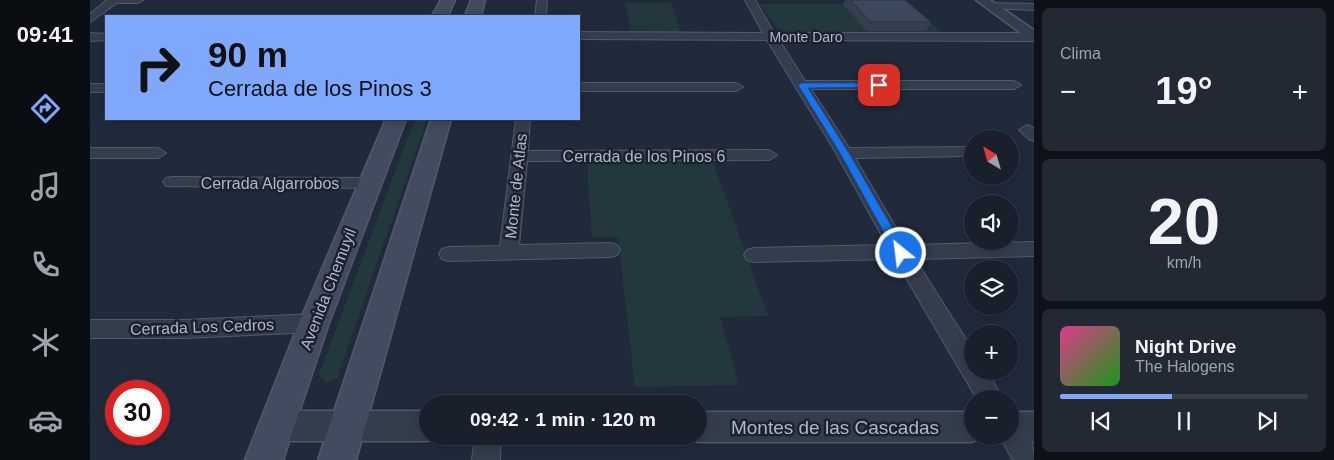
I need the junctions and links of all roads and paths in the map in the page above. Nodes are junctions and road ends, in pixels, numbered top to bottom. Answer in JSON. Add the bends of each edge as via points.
{"nodes":[{"id":1,"x":114,"y":0,"type":"edge"},
{"id":2,"x":138,"y":0,"type":"edge"},
{"id":3,"x":448,"y":0,"type":"edge"},
{"id":4,"x":478,"y":0,"type":"edge"},
{"id":5,"x":542,"y":0,"type":"edge"},
{"id":6,"x":750,"y":0,"type":"edge"},
{"id":7,"x":986,"y":3,"type":"edge"},
{"id":8,"x":1034,"y":7,"type":"edge"},
{"id":9,"x":440,"y":15,"type":"edge"},
{"id":10,"x":473,"y":15,"type":"edge"},
{"id":11,"x":541,"y":15,"type":"edge"},
{"id":12,"x":90,"y":18,"type":"edge"},
{"id":13,"x":580,"y":36,"type":"edge"},
{"id":14,"x":1034,"y":36,"type":"edge"},
{"id":15,"x":90,"y":37,"type":"edge"},
{"id":16,"x":105,"y":37,"type":"edge"},
{"id":17,"x":771,"y":37,"type":"junction"},
{"id":18,"x":802,"y":85,"type":"junction"},
{"id":19,"x":1014,"y":85,"type":"dead end"},
{"id":20,"x":580,"y":87,"type":"edge"},
{"id":21,"x":90,"y":88,"type":"edge"},
{"id":22,"x":105,"y":88,"type":"edge"},
{"id":23,"x":736,"y":88,"type":"dead end"},
{"id":24,"x":396,"y":120,"type":"edge"},
{"id":25,"x":441,"y":120,"type":"edge"},
{"id":26,"x":523,"y":120,"type":"edge"},
{"id":27,"x":964,"y":151,"type":"edge"},
{"id":28,"x":158,"y":153,"type":"dead end"},
{"id":29,"x":844,"y":153,"type":"junction"},
{"id":30,"x":90,"y":154,"type":"edge"},
{"id":31,"x":769,"y":155,"type":"dead end"},
{"id":32,"x":519,"y":156,"type":"junction"},
{"id":33,"x":172,"y":182,"type":"dead end"},
{"id":34,"x":369,"y":183,"type":"junction"},
{"id":35,"x":1034,"y":249,"type":"edge"},
{"id":36,"x":610,"y":250,"type":"dead end"},
{"id":37,"x":509,"y":253,"type":"junction"},
{"id":38,"x":901,"y":253,"type":"junction"},
{"id":39,"x":449,"y":254,"type":"dead end"},
{"id":40,"x":754,"y":255,"type":"dead end"},
{"id":41,"x":314,"y":323,"type":"junction"},
{"id":42,"x":90,"y":330,"type":"edge"},
{"id":43,"x":964,"y":355,"type":"edge"},
{"id":44,"x":277,"y":426,"type":"junction"},
{"id":45,"x":347,"y":426,"type":"junction"},
{"id":46,"x":419,"y":426,"type":"edge"},
{"id":47,"x":707,"y":427,"type":"edge"},
{"id":48,"x":964,"y":427,"type":"edge"},
{"id":49,"x":1034,"y":427,"type":"edge"},
{"id":50,"x":1019,"y":428,"type":"edge"},
{"id":51,"x":1019,"y":444,"type":"edge"},
{"id":52,"x":487,"y":445,"type":"edge"},
{"id":53,"x":264,"y":460,"type":"edge"},
{"id":54,"x":337,"y":460,"type":"edge"},
{"id":55,"x":486,"y":460,"type":"edge"},
{"id":56,"x":1028,"y":460,"type":"edge"}],
"edges":[{"from":1,"to":2,"type":"street"},
{"from":1,"to":12,"type":"street"},
{"from":3,"to":9,"type":"main road"},
{"from":4,"to":10,"type":"main road"},
{"from":5,"to":11,"type":"street"},
{"from":6,"to":17,"type":"street"},
{"from":7,"to":8,"type":"street"},
{"from":7,"to":14,"type":"street"},
{"from":13,"to":17,"type":"street","name":"Monte Daro"},
{"from":14,"to":17,"type":"street","name":"Monte Daro"},
{"from":15,"to":16,"type":"street"},
{"from":17,"to":18,"type":"street"},
{"from":18,"to":19,"type":"street"},
{"from":18,"to":29,"type":"street"},
{"from":20,"to":23,"type":"street"},
{"from":21,"to":22,"type":"street"},
{"from":24,"to":34,"type":"main road","name":"Avenida Chemuyil"},
{"from":25,"to":45,"type":"main road"},
{"from":26,"to":32,"type":"street","name":"Monte de Atlas"},
{"from":27,"to":29,"type":"street"},
{"from":28,"to":30,"type":"street"},
{"from":29,"to":38,"type":"street"},
{"from":31,"to":32,"type":"street","name":"Cerrada de los Pinos 6"},
{"from":32,"to":37,"type":"street","name":"Monte de Atlas"},
{"from":33,"to":34,"type":"street","name":"Cerrada Algarrobos"},
{"from":34,"to":41,"type":"main road","name":"Avenida Chemuyil"},
{"from":35,"to":38,"type":"street"},
{"from":36,"to":37,"type":"street"},
{"from":37,"to":39,"type":"street"},
{"from":38,"to":40,"type":"street"},
{"from":38,"to":43,"type":"street"},
{"from":41,"to":42,"type":"street","name":"Cerrada Los Cedros"},
{"from":41,"to":44,"type":"main road","name":"Avenida Chemuyil"},
{"from":44,"to":45,"type":"street"},
{"from":44,"to":53,"type":"main road","name":"Avenida Chemuyil"},
{"from":45,"to":46,"type":"street"},
{"from":45,"to":54,"type":"main road"},
{"from":47,"to":48,"type":"street","name":"Montes de las Cascadas"},
{"from":49,"to":50,"type":"street"},
{"from":51,"to":56,"type":"street"},
{"from":52,"to":55,"type":"street"}]}
